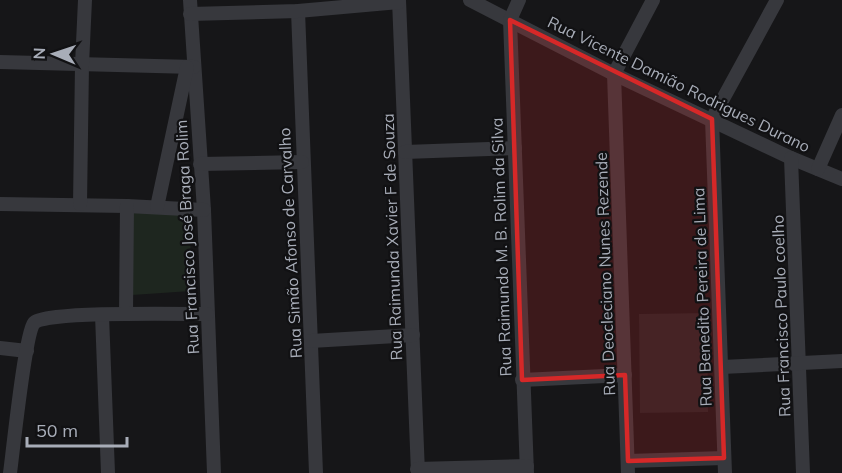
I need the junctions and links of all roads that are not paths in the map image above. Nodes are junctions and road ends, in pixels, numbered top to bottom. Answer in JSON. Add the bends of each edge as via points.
{"nodes":[{"id":1,"x":85,"y":0,"type":"edge"},
{"id":2,"x":470,"y":0,"type":"edge"},
{"id":3,"x":519,"y":0,"type":"edge"},
{"id":4,"x":653,"y":0,"type":"edge"},
{"id":5,"x":777,"y":0,"type":"edge"},
{"id":6,"x":399,"y":1,"type":"edge"},
{"id":7,"x":190,"y":7,"type":"edge"},
{"id":8,"x":298,"y":11,"type":"junction"},
{"id":9,"x":510,"y":20,"type":"junction"},
{"id":10,"x":0,"y":62,"type":"edge"},
{"id":11,"x":82,"y":65,"type":"junction"},
{"id":12,"x":191,"y":68,"type":"junction"},
{"id":13,"x":614,"y":74,"type":"junction"},
{"id":14,"x":842,"y":115,"type":"edge"},
{"id":15,"x":711,"y":119,"type":"junction"},
{"id":16,"x":514,"y":148,"type":"junction"},
{"id":17,"x":405,"y":152,"type":"junction"},
{"id":18,"x":791,"y":158,"type":"junction"},
{"id":19,"x":302,"y":162,"type":"junction"},
{"id":20,"x":200,"y":164,"type":"junction"},
{"id":21,"x":818,"y":169,"type":"junction"},
{"id":22,"x":842,"y":179,"type":"edge"},
{"id":23,"x":0,"y":204,"type":"edge"},
{"id":24,"x":80,"y":204,"type":"junction"},
{"id":25,"x":127,"y":206,"type":"junction"},
{"id":26,"x":157,"y":207,"type":"junction"},
{"id":27,"x":204,"y":210,"type":"junction"},
{"id":28,"x":126,"y":314,"type":"junction"},
{"id":29,"x":207,"y":314,"type":"junction"},
{"id":30,"x":102,"y":315,"type":"junction"},
{"id":31,"x":413,"y":335,"type":"junction"},
{"id":32,"x":311,"y":341,"type":"junction"},
{"id":33,"x":0,"y":348,"type":"edge"},
{"id":34,"x":27,"y":351,"type":"junction"},
{"id":35,"x":842,"y":361,"type":"edge"},
{"id":36,"x":800,"y":363,"type":"junction"},
{"id":37,"x":722,"y":367,"type":"junction"},
{"id":38,"x":625,"y":375,"type":"junction"},
{"id":39,"x":522,"y":380,"type":"junction"},
{"id":40,"x":724,"y":458,"type":"junction"},
{"id":41,"x":628,"y":467,"type":"edge"},
{"id":42,"x":527,"y":470,"type":"edge"},
{"id":43,"x":418,"y":471,"type":"edge"},
{"id":44,"x":10,"y":473,"type":"edge"},
{"id":45,"x":108,"y":473,"type":"edge"},
{"id":46,"x":214,"y":473,"type":"edge"},
{"id":47,"x":315,"y":473,"type":"edge"},
{"id":48,"x":725,"y":473,"type":"edge"},
{"id":49,"x":803,"y":473,"type":"edge"}],
"edges":[{"from":1,"to":11,"type":"street"},
{"from":2,"to":9,"type":"street","name":"Rua Vicente Damião Rodrigues Durano"},
{"from":3,"to":9,"type":"street"},
{"from":4,"to":13,"type":"street"},
{"from":5,"to":15,"type":"street"},
{"from":6,"to":8,"type":"street"},
{"from":6,"to":17,"type":"street","name":"Rua Raimunda Xavier F de Souza"},
{"from":7,"to":8,"type":"street"},
{"from":7,"to":12,"type":"street","name":"Rua Francisco José Braga Rolim"},
{"from":8,"to":19,"type":"street","name":"Rua Simão Afonso de Carvalho"},
{"from":9,"to":13,"type":"street","name":"Rua Vicente Damião Rodrigues Durano"},
{"from":9,"to":16,"type":"street","name":"Rua Raimundo M. B. Rolim da Silva"},
{"from":10,"to":11,"type":"street"},
{"from":11,"to":12,"type":"street"},
{"from":11,"to":24,"type":"street"},
{"from":12,"to":20,"type":"street","name":"Rua Francisco José Braga Rolim"},
{"from":12,"to":26,"type":"street"},
{"from":13,"to":15,"type":"street","name":"Rua Vicente Damião Rodrigues Durano"},
{"from":13,"to":38,"type":"street","name":"Rua Deocleciano Nunes Rezende"},
{"from":14,"to":21,"type":"street"},
{"from":15,"to":18,"type":"street","name":"Rua Vicente Damião Rodrigues Durano"},
{"from":15,"to":37,"type":"street","name":"Rua Benedito Pereira de Lima"},
{"from":16,"to":17,"type":"street"},
{"from":16,"to":39,"type":"street","name":"Rua Raimundo M. B. Rolim da Silva"},
{"from":17,"to":31,"type":"street","name":"Rua Raimunda Xavier F de Souza"},
{"from":18,"to":21,"type":"street","name":"Rua Vicente Damião Rodrigues Durano"},
{"from":18,"to":36,"type":"street","name":"Rua Francisco Paulo coelho"},
{"from":19,"to":20,"type":"street"},
{"from":19,"to":32,"type":"street","name":"Rua Simão Afonso de Carvalho"},
{"from":20,"to":27,"type":"street","name":"Rua Francisco José Braga Rolim"},
{"from":21,"to":22,"type":"street","name":"Rua Vicente Damião Rodrigues Durano"},
{"from":23,"to":24,"type":"street"},
{"from":24,"to":25,"type":"street"},
{"from":25,"to":26,"type":"street"},
{"from":25,"to":28,"type":"street"},
{"from":26,"to":27,"type":"street"},
{"from":27,"to":29,"type":"street","name":"Rua Francisco José Braga Rolim"},
{"from":28,"to":29,"type":"street"},
{"from":28,"to":30,"type":"street"},
{"from":29,"to":46,"type":"street","name":"Rua Francisco José Braga Rolim"},
{"from":30,"to":34,"type":"street","via":[[37,320],[31,328]]},
{"from":30,"to":45,"type":"street"},
{"from":31,"to":32,"type":"street"},
{"from":31,"to":43,"type":"street","name":"Rua Raimunda Xavier F de Souza"},
{"from":32,"to":47,"type":"street","name":"Rua Simão Afonso de Carvalho"},
{"from":33,"to":34,"type":"street"},
{"from":34,"to":44,"type":"street"},
{"from":35,"to":36,"type":"street"},
{"from":36,"to":37,"type":"street"},
{"from":36,"to":49,"type":"street","name":"Rua Francisco Paulo coelho"},
{"from":37,"to":40,"type":"street","name":"Rua Benedito Pereira de Lima"},
{"from":38,"to":39,"type":"street"},
{"from":38,"to":41,"type":"street","name":"Rua Deocleciano Nunes Rezende"},
{"from":39,"to":42,"type":"street","name":"Rua Raimundo M. B. Rolim da Silva"},
{"from":40,"to":41,"type":"street"},
{"from":40,"to":48,"type":"street","name":"Rua Benedito Pereira de Lima"},
{"from":42,"to":43,"type":"street"}]}
